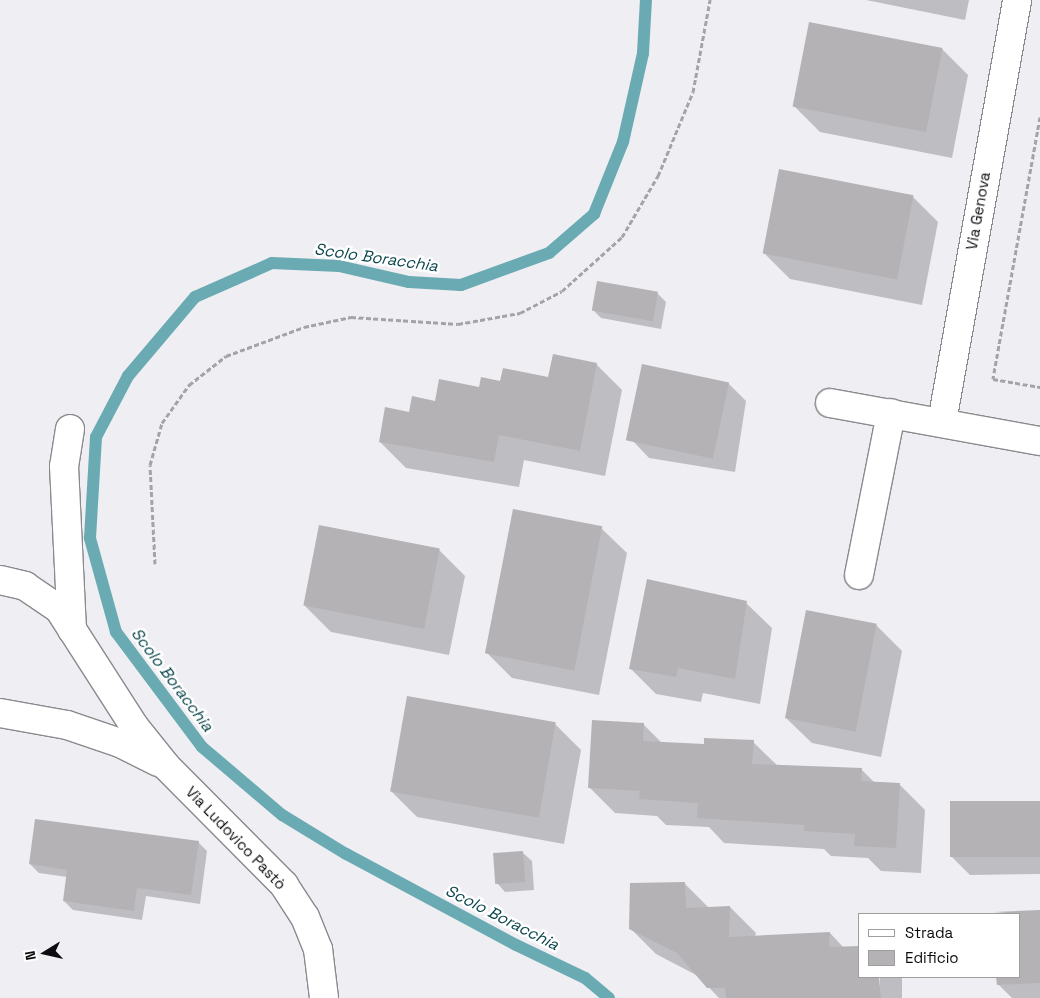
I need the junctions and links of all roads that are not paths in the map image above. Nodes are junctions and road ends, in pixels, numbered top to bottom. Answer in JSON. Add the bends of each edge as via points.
{"nodes":[{"id":1,"x":1017,"y":0,"type":"edge"},
{"id":2,"x":830,"y":403,"type":"dead end"},
{"id":3,"x":891,"y":413,"type":"junction"},
{"id":4,"x":942,"y":422,"type":"junction"},
{"id":5,"x":70,"y":429,"type":"dead end"},
{"id":6,"x":1040,"y":441,"type":"edge"},
{"id":7,"x":859,"y":574,"type":"dead end"},
{"id":8,"x":0,"y":580,"type":"edge"},
{"id":9,"x":72,"y":630,"type":"junction"},
{"id":10,"x":0,"y":713,"type":"edge"},
{"id":11,"x":166,"y":766,"type":"junction"},
{"id":12,"x":324,"y":998,"type":"edge"}],
"edges":[{"from":1,"to":4,"type":"street","name":"Via Genova"},
{"from":2,"to":3,"type":"street"},
{"from":3,"to":4,"type":"street"},
{"from":3,"to":7,"type":"street"},
{"from":4,"to":6,"type":"street"},
{"from":5,"to":9,"type":"street","via":[[64,466]]},
{"from":8,"to":9,"type":"street","name":"Via Ludovico Pastò","via":[[25,586],[60,609]]},
{"from":9,"to":11,"type":"street","name":"Via Ludovico Pastò","via":[[134,726]]},
{"from":10,"to":11,"type":"street","name":"Via Ludovico Pastò","via":[[67,725],[120,743]]},
{"from":11,"to":12,"type":"street","name":"Via Ludovico Pastò","via":[[284,885],[305,917],[318,949]]}]}
